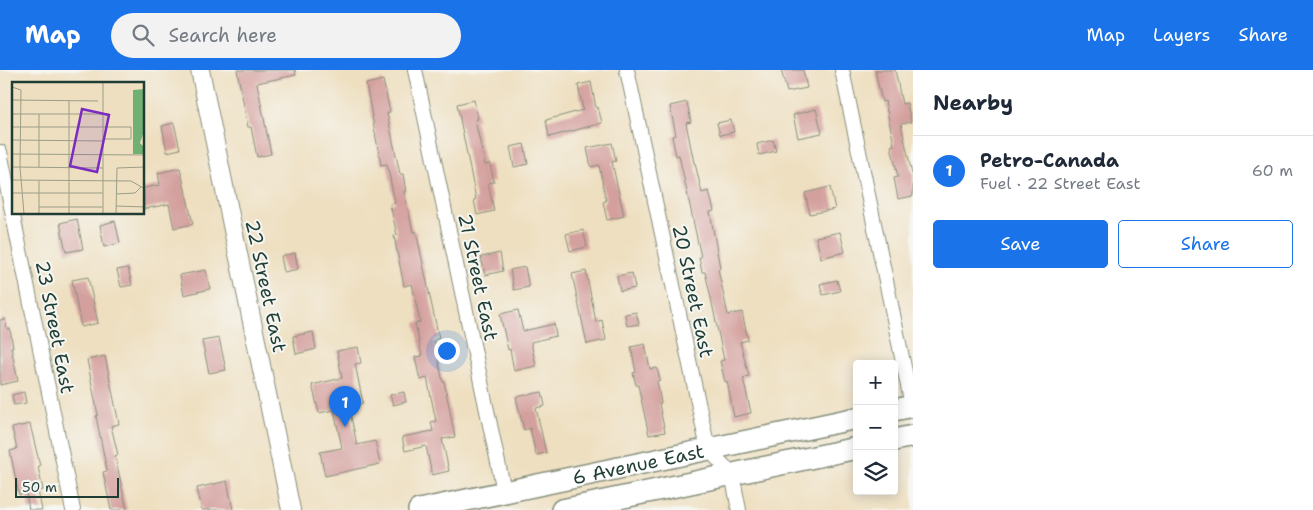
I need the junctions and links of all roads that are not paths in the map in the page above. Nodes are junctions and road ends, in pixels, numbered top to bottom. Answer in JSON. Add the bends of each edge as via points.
{"nodes":[{"id":1,"x":200,"y":70,"type":"edge"},
{"id":2,"x":415,"y":70,"type":"edge"},
{"id":3,"x":628,"y":70,"type":"edge"},
{"id":4,"x":842,"y":70,"type":"edge"},
{"id":5,"x":0,"y":152,"type":"edge"},
{"id":6,"x":12,"y":211,"type":"edge"},
{"id":7,"x":13,"y":215,"type":"edge"},
{"id":8,"x":908,"y":408,"type":"edge"},
{"id":9,"x":853,"y":419,"type":"edge"},
{"id":10,"x":913,"y":436,"type":"edge"},
{"id":11,"x":898,"y":439,"type":"edge"},
{"id":12,"x":708,"y":449,"type":"junction"},
{"id":13,"x":853,"y":449,"type":"edge"},
{"id":14,"x":732,"y":474,"type":"junction"},
{"id":15,"x":504,"y":491,"type":"junction"},
{"id":16,"x":73,"y":510,"type":"edge"},
{"id":17,"x":291,"y":510,"type":"edge"},
{"id":18,"x":419,"y":510,"type":"edge"},
{"id":19,"x":562,"y":510,"type":"edge"},
{"id":20,"x":739,"y":510,"type":"edge"}],
"edges":[{"from":1,"to":17,"type":"street","name":"22 Street East"},
{"from":2,"to":15,"type":"street","name":"21 Street East"},
{"from":3,"to":12,"type":"street","name":"20 Street East"},
{"from":4,"to":8,"type":"street"},
{"from":5,"to":6,"type":"street","name":"23 Street East"},
{"from":7,"to":16,"type":"street","name":"23 Street East"},
{"from":9,"to":12,"type":"main road","name":"6 Avenue East"},
{"from":10,"to":11,"type":"main road"},
{"from":12,"to":14,"type":"street"},
{"from":12,"to":15,"type":"main road","name":"6 Avenue East"},
{"from":13,"to":14,"type":"main road","name":"6 Avenue East"},
{"from":14,"to":19,"type":"main road","name":"6 Avenue East"},
{"from":14,"to":20,"type":"street"},
{"from":15,"to":18,"type":"main road","name":"6 Avenue East"}]}
